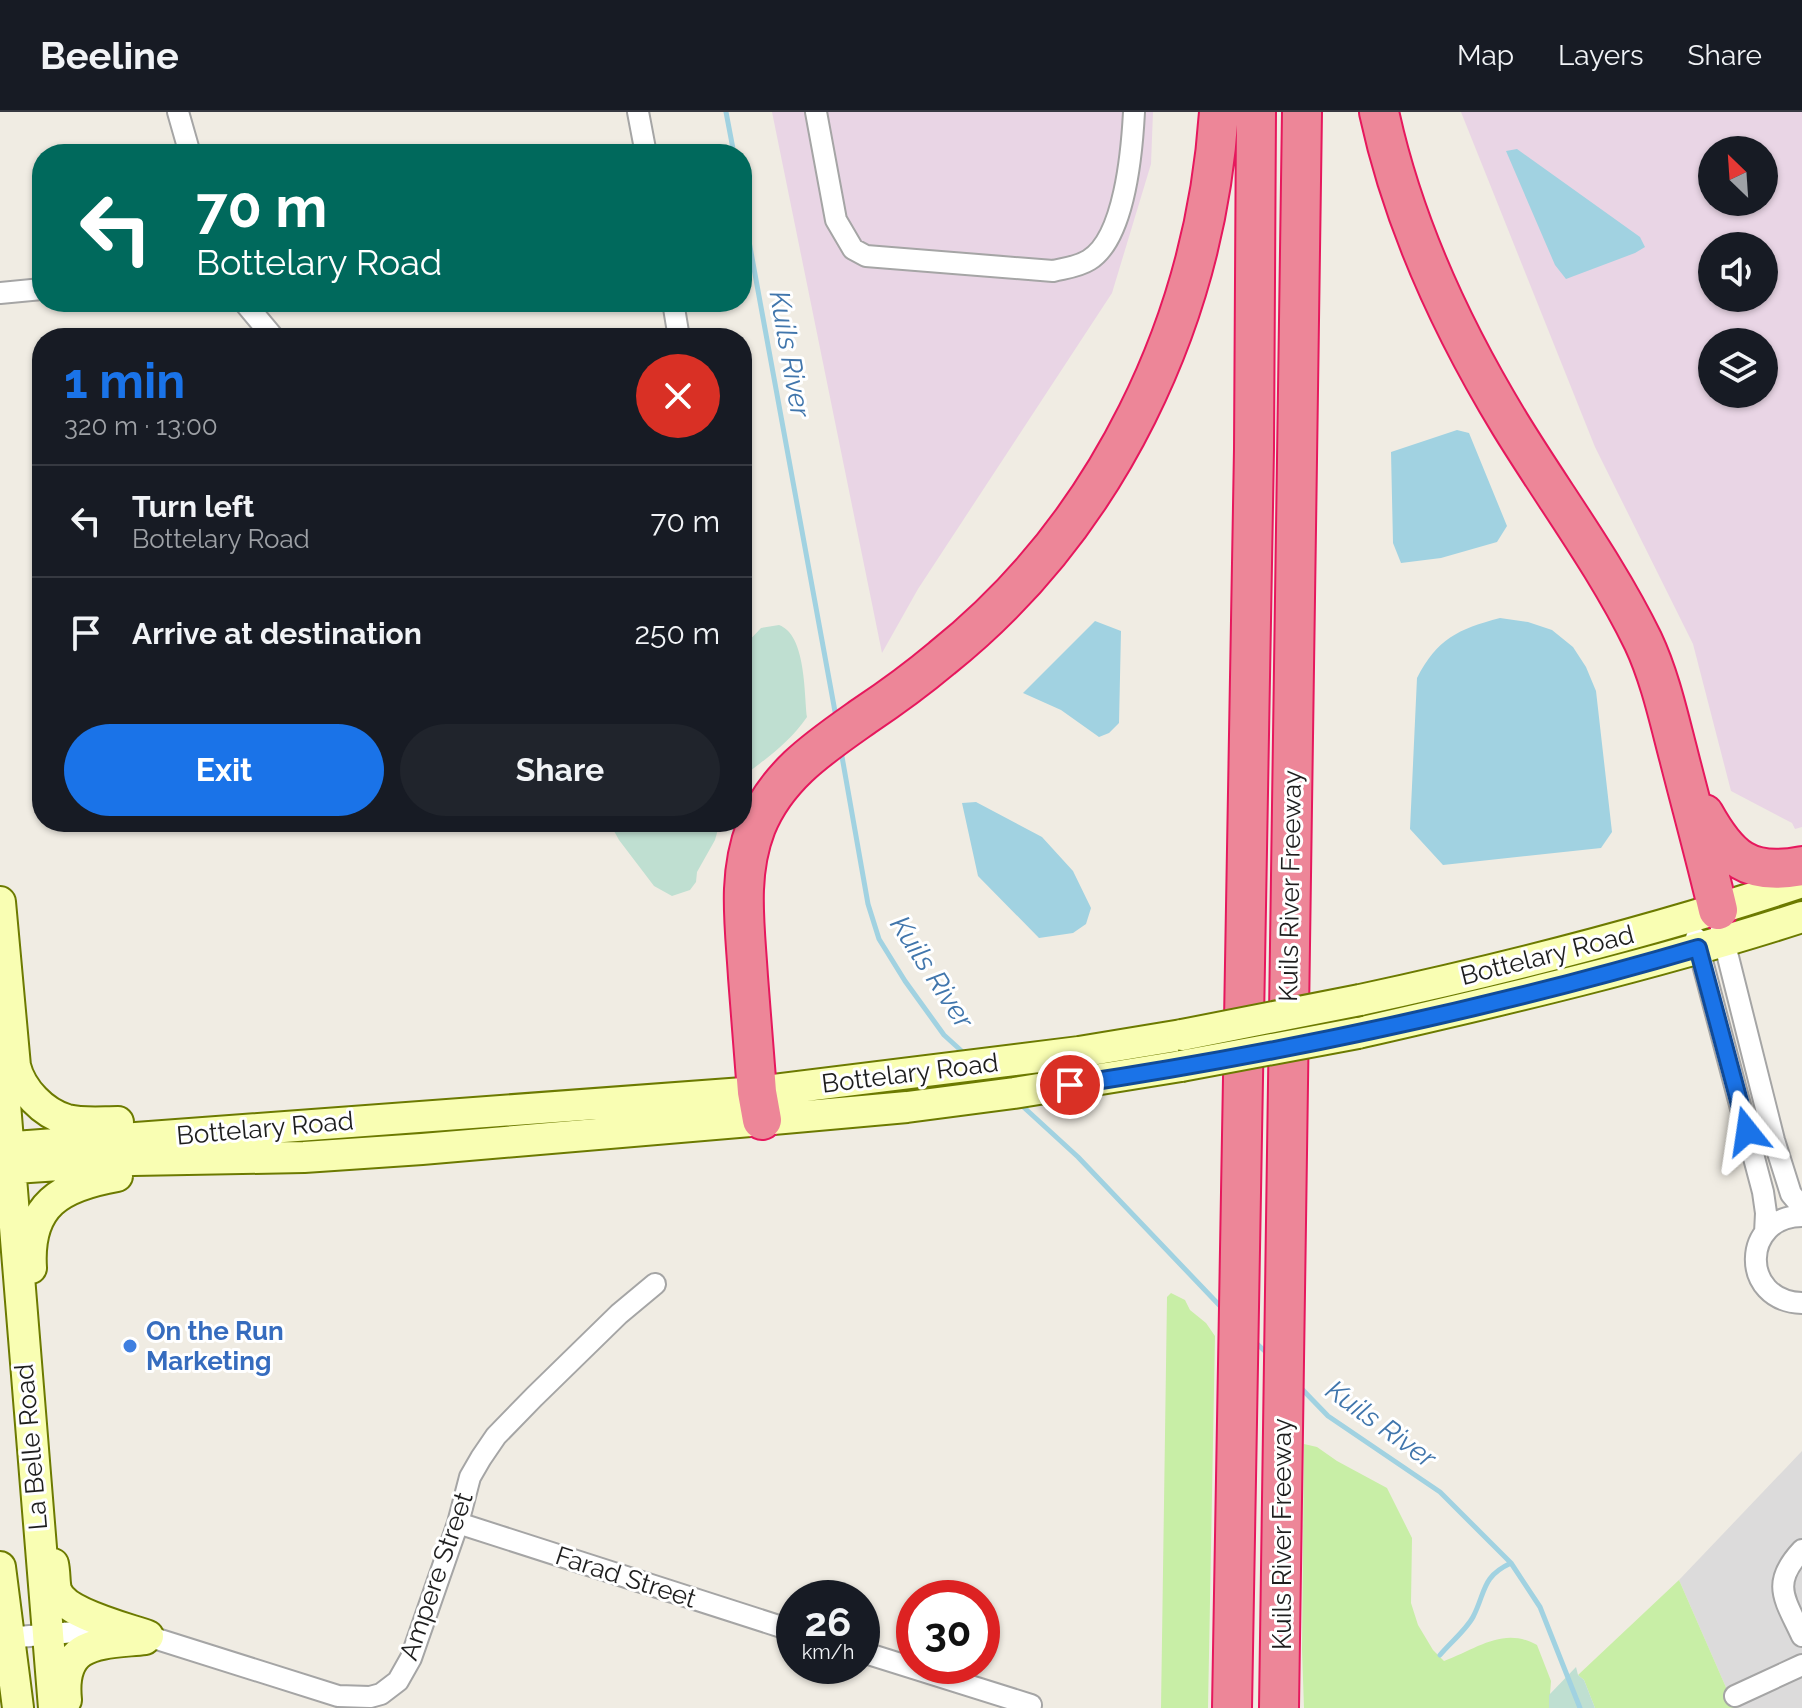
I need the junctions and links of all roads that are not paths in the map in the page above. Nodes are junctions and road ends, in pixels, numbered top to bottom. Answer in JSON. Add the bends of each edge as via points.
{"nodes":[{"id":1,"x":178,"y":112,"type":"edge"},
{"id":2,"x":638,"y":112,"type":"edge"},
{"id":3,"x":816,"y":112,"type":"edge"},
{"id":4,"x":1134,"y":112,"type":"edge"},
{"id":5,"x":1219,"y":112,"type":"edge"},
{"id":6,"x":1256,"y":112,"type":"edge"},
{"id":7,"x":1302,"y":112,"type":"edge"},
{"id":8,"x":1379,"y":112,"type":"edge"},
{"id":9,"x":187,"y":144,"type":"edge"},
{"id":10,"x":644,"y":144,"type":"edge"},
{"id":11,"x":32,"y":290,"type":"edge"},
{"id":12,"x":0,"y":293,"type":"edge"},
{"id":13,"x":252,"y":312,"type":"edge"},
{"id":14,"x":266,"y":328,"type":"edge"},
{"id":15,"x":1685,"y":780,"type":"junction"},
{"id":16,"x":1802,"y":866,"type":"edge"},
{"id":17,"x":1802,"y":882,"type":"edge"},
{"id":18,"x":0,"y":902,"type":"edge"},
{"id":19,"x":1802,"y":917,"type":"edge"},
{"id":20,"x":1707,"y":929,"type":"junction"},
{"id":21,"x":0,"y":1042,"type":"edge"},
{"id":22,"x":760,"y":1106,"type":"junction"},
{"id":23,"x":221,"y":1145,"type":"junction"},
{"id":24,"x":4,"y":1158,"type":"edge"},
{"id":25,"x":1802,"y":1207,"type":"edge"},
{"id":26,"x":1802,"y":1216,"type":"edge"},
{"id":27,"x":1765,"y":1233,"type":"junction"},
{"id":28,"x":655,"y":1284,"type":"dead end"},
{"id":29,"x":1802,"y":1303,"type":"edge"},
{"id":30,"x":22,"y":1324,"type":"junction"},
{"id":31,"x":458,"y":1523,"type":"junction"},
{"id":32,"x":38,"y":1530,"type":"junction"},
{"id":33,"x":1802,"y":1550,"type":"edge"},
{"id":34,"x":0,"y":1567,"type":"edge"},
{"id":35,"x":776,"y":1625,"type":"edge"},
{"id":36,"x":47,"y":1634,"type":"junction"},
{"id":37,"x":1802,"y":1636,"type":"edge"},
{"id":38,"x":152,"y":1637,"type":"junction"},
{"id":39,"x":8,"y":1638,"type":"junction"},
{"id":40,"x":1282,"y":1653,"type":"junction"},
{"id":41,"x":880,"y":1658,"type":"edge"},
{"id":42,"x":1802,"y":1665,"type":"edge"},
{"id":43,"x":1735,"y":1696,"type":"dead end"},
{"id":44,"x":1031,"y":1705,"type":"dead end"},
{"id":45,"x":18,"y":1708,"type":"edge"},
{"id":46,"x":54,"y":1708,"type":"edge"},
{"id":47,"x":66,"y":1708,"type":"edge"},
{"id":48,"x":1232,"y":1708,"type":"edge"},
{"id":49,"x":1279,"y":1708,"type":"edge"},
{"id":50,"x":1292,"y":1708,"type":"edge"}],
"edges":[{"from":1,"to":9,"type":"street"},
{"from":2,"to":10,"type":"street"},
{"from":3,"to":4,"type":"street","via":[[836,220],[853,249],[866,256],[1053,271],[1091,260],[1113,228],[1127,184]]},
{"from":5,"to":22,"type":"highway","via":[[1212,187],[1168,349],[1106,472],[1019,585],[945,656],[814,751],[766,805],[745,867],[743,898]]},
{"from":6,"to":48,"type":"highway","name":"Kuils River Freeway"},
{"from":7,"to":40,"type":"highway","name":"Kuils River Freeway"},
{"from":8,"to":15,"type":"highway","via":[[1420,248],[1464,344],[1644,643]]},
{"from":11,"to":12,"type":"street"},
{"from":13,"to":14,"type":"street"},
{"from":15,"to":16,"type":"highway","via":[[1721,844],[1738,860],[1770,868]]},
{"from":15,"to":20,"type":"highway"},
{"from":17,"to":20,"type":"main road","name":"Bottelary Road"},
{"from":18,"to":23,"type":"main road","via":[[15,1066],[30,1095],[69,1120],[169,1123]]},
{"from":19,"to":20,"type":"main road","name":"Bottelary Road"},
{"from":20,"to":22,"type":"main road","name":"Bottelary Road","bridge":true,"via":[[1182,1035],[889,1077]]},
{"from":20,"to":22,"type":"main road","name":"Bottelary Road","bridge":true,"via":[[1509,999],[1358,1033],[1098,1081],[907,1107]]},
{"from":20,"to":25,"type":"street","via":[[1791,1194]]},
{"from":20,"to":27,"type":"street","via":[[1763,1192]]},
{"from":21,"to":24,"type":"main road","name":"La Belle Road"},
{"from":22,"to":23,"type":"main road","name":"Bottelary Road","via":[[422,1149],[304,1157]]},
{"from":23,"to":24,"type":"main road","name":"Bottelary Road"},
{"from":23,"to":30,"type":"main road","via":[[83,1182],[50,1202],[33,1232],[32,1292]]},
{"from":24,"to":30,"type":"main road","name":"La Belle Road"},
{"from":26,"to":27,"type":"street","via":[[1786,1218]]},
{"from":27,"to":29,"type":"street","via":[[1755,1255],[1760,1279],[1778,1298]]},
{"from":28,"to":31,"type":"street","name":"Ampere Street","via":[[496,1436],[470,1477]]},
{"from":30,"to":32,"type":"main road","name":"La Belle Road"},
{"from":31,"to":35,"type":"street","name":"Farad Street"},
{"from":31,"to":38,"type":"street","name":"Ampere Street","via":[[411,1658],[398,1681],[381,1694],[338,1696]]},
{"from":32,"to":36,"type":"main road","name":"La Belle Road"},
{"from":32,"to":38,"type":"main road","via":[[64,1602]]},
{"from":33,"to":37,"type":"street","via":[[1786,1568],[1782,1589]]},
{"from":34,"to":39,"type":"main road"},
{"from":36,"to":38,"type":"street","name":"Ampere Street","via":[[110,1630]]},
{"from":36,"to":39,"type":"street","name":"Ampere Street"},
{"from":36,"to":46,"type":"main road","name":"La Belle Road"},
{"from":38,"to":47,"type":"main road","via":[[81,1651],[67,1670]]},
{"from":39,"to":45,"type":"main road"},
{"from":40,"to":49,"type":"highway","name":"Kuils River Freeway"},
{"from":40,"to":50,"type":"highway"},
{"from":41,"to":44,"type":"street"},
{"from":42,"to":43,"type":"street"}]}
